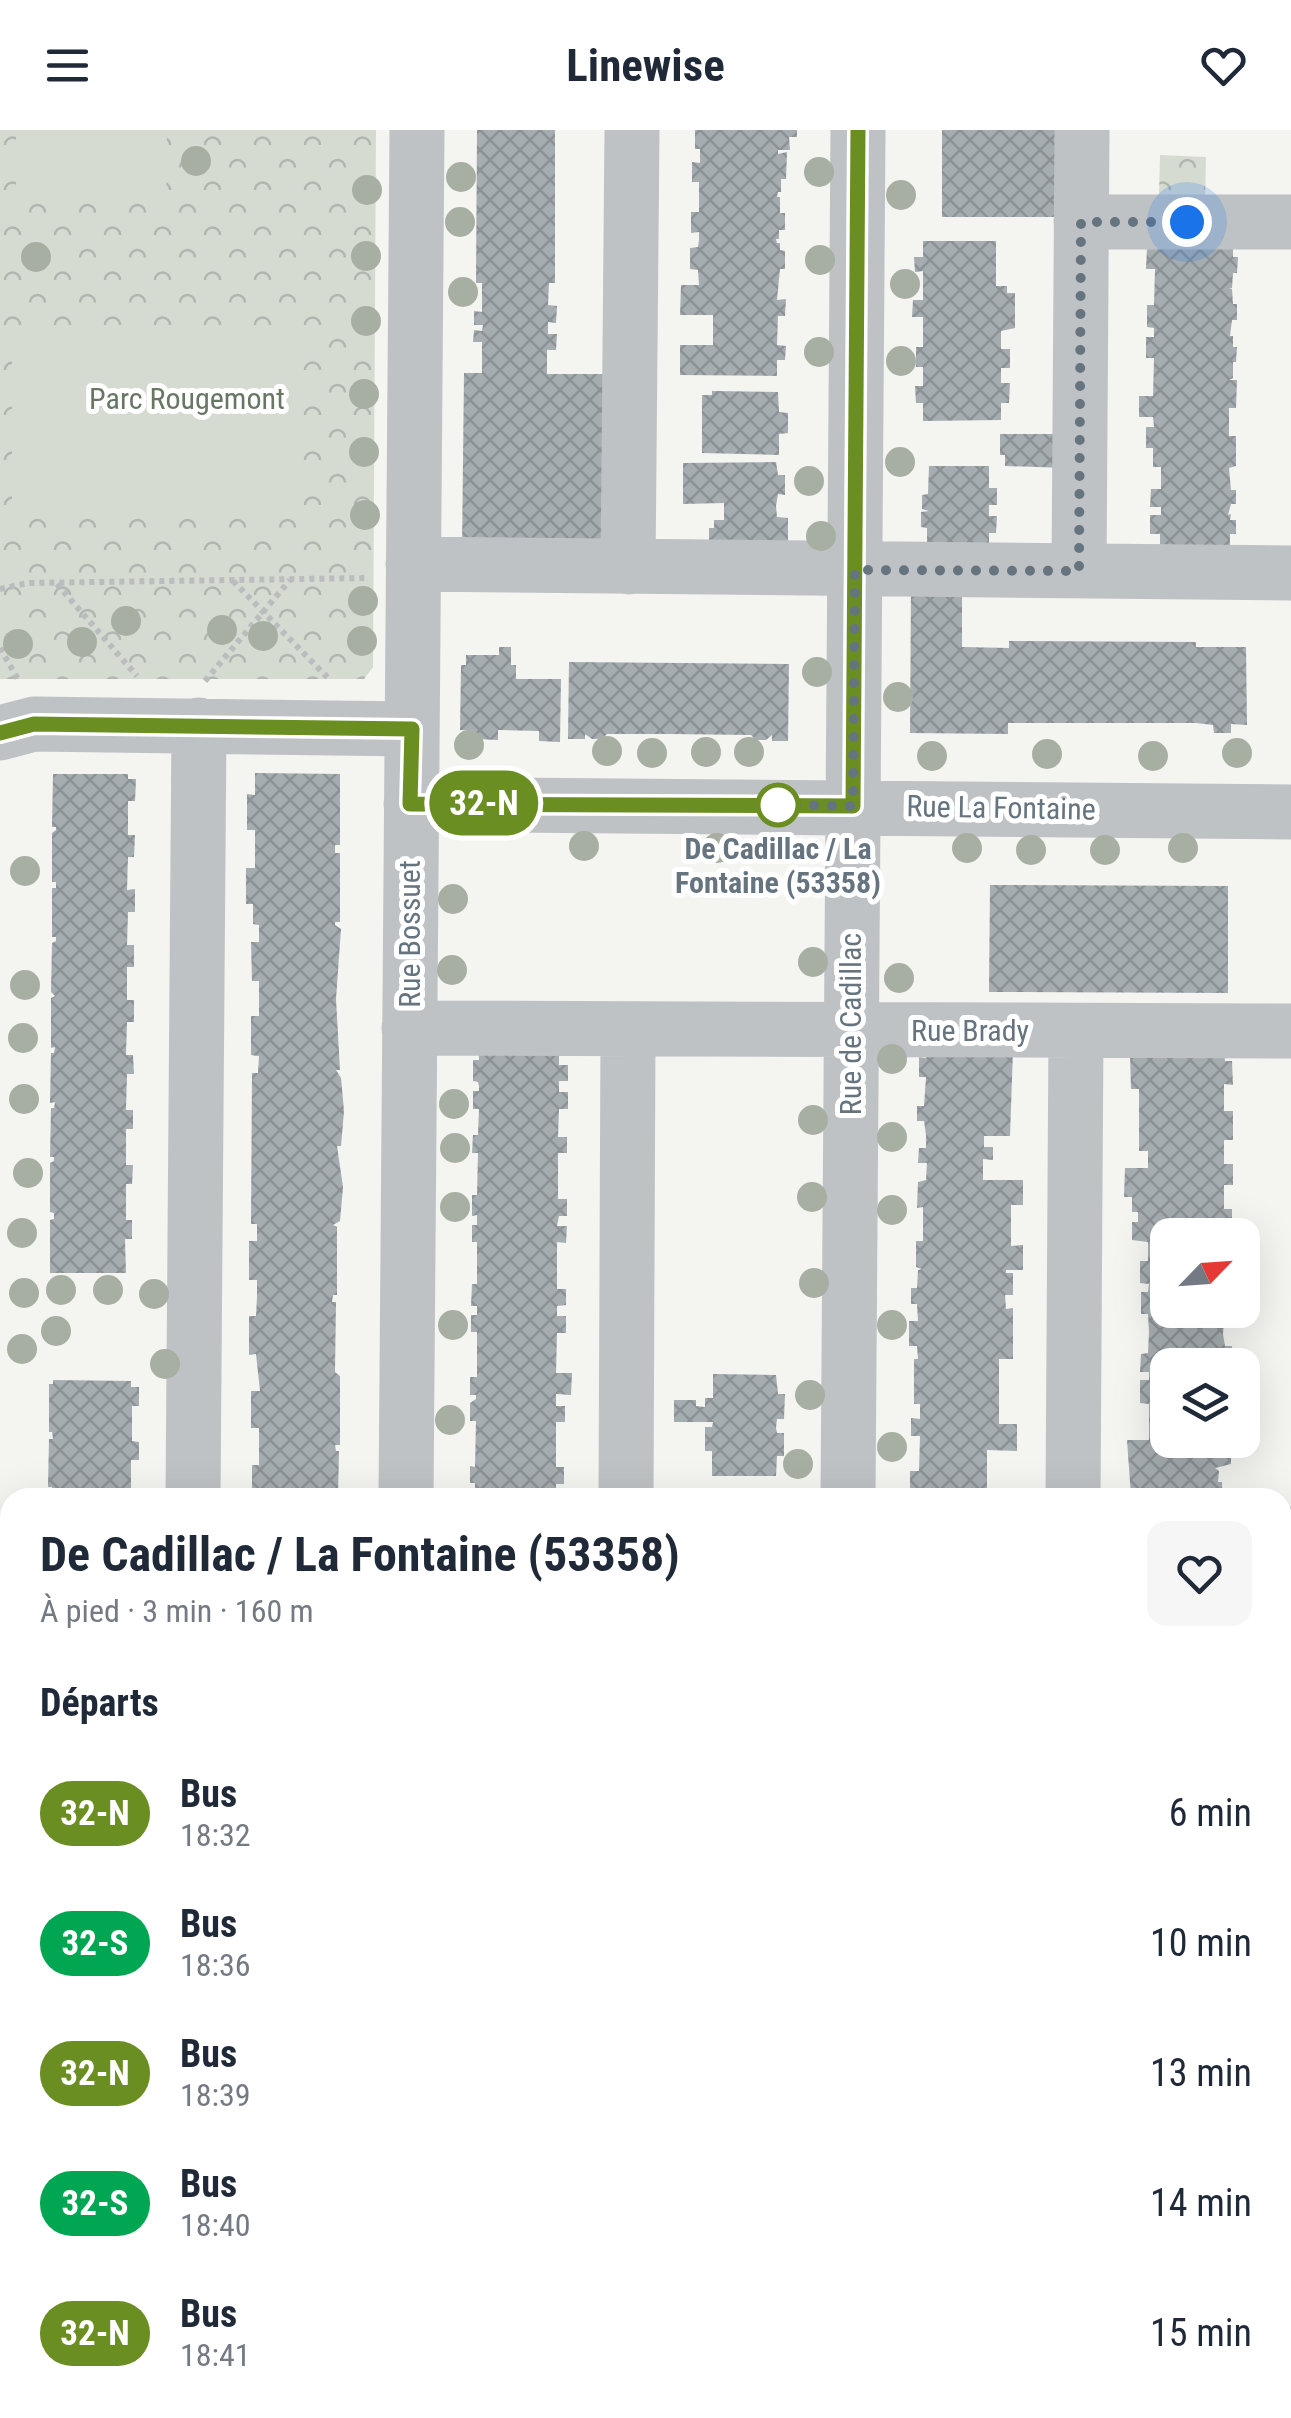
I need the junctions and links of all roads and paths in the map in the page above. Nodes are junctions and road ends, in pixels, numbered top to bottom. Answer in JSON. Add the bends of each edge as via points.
{"nodes":[{"id":1,"x":417,"y":130,"type":"edge"},
{"id":2,"x":632,"y":130,"type":"edge"},
{"id":3,"x":858,"y":130,"type":"edge"},
{"id":4,"x":1082,"y":130,"type":"edge"},
{"id":5,"x":1081,"y":222,"type":"junction"},
{"id":6,"x":1291,"y":222,"type":"edge"},
{"id":7,"x":628,"y":567,"type":"junction"},
{"id":8,"x":855,"y":570,"type":"junction"},
{"id":9,"x":395,"y":571,"type":"junction"},
{"id":10,"x":1079,"y":571,"type":"junction"},
{"id":11,"x":1291,"y":572,"type":"edge"},
{"id":12,"x":291,"y":579,"type":"junction"},
{"id":13,"x":232,"y":580,"type":"junction"},
{"id":14,"x":56,"y":583,"type":"junction"},
{"id":15,"x":0,"y":589,"type":"edge"},
{"id":16,"x":263,"y":612,"type":"junction"},
{"id":17,"x":0,"y":648,"type":"edge"},
{"id":18,"x":20,"y":682,"type":"dead end"},
{"id":19,"x":143,"y":684,"type":"dead end"},
{"id":20,"x":334,"y":684,"type":"dead end"},
{"id":21,"x":201,"y":704,"type":"junction"},
{"id":22,"x":412,"y":729,"type":"junction"},
{"id":23,"x":0,"y":733,"type":"edge"},
{"id":24,"x":410,"y":804,"type":"junction"},
{"id":25,"x":853,"y":806,"type":"junction"},
{"id":26,"x":1291,"y":812,"type":"edge"},
{"id":27,"x":409,"y":1028,"type":"junction"},
{"id":28,"x":851,"y":1030,"type":"junction"},
{"id":29,"x":628,"y":1031,"type":"junction"},
{"id":30,"x":1291,"y":1031,"type":"edge"},
{"id":31,"x":1076,"y":1032,"type":"junction"},
{"id":32,"x":193,"y":1488,"type":"edge"},
{"id":33,"x":406,"y":1488,"type":"edge"},
{"id":34,"x":626,"y":1488,"type":"edge"},
{"id":35,"x":848,"y":1488,"type":"edge"},
{"id":36,"x":1073,"y":1488,"type":"edge"}],
"edges":[{"from":1,"to":9,"type":"street","name":"Rue Bossuet"},
{"from":2,"to":7,"type":"street"},
{"from":3,"to":8,"type":"street","name":"Rue de Cadillac"},
{"from":4,"to":5,"type":"street"},
{"from":5,"to":6,"type":"street"},
{"from":5,"to":10,"type":"street"},
{"from":7,"to":8,"type":"street"},
{"from":7,"to":9,"type":"street"},
{"from":8,"to":10,"type":"street"},
{"from":8,"to":25,"type":"street","name":"Rue de Cadillac"},
{"from":9,"to":12,"type":"path"},
{"from":9,"to":22,"type":"street","name":"Rue Bossuet"},
{"from":10,"to":11,"type":"street"},
{"from":12,"to":13,"type":"path"},
{"from":12,"to":16,"type":"path"},
{"from":13,"to":14,"type":"path"},
{"from":13,"to":16,"type":"path"},
{"from":14,"to":15,"type":"path"},
{"from":14,"to":19,"type":"path"},
{"from":16,"to":20,"type":"path"},
{"from":16,"to":21,"type":"path"},
{"from":17,"to":18,"type":"path"},
{"from":21,"to":22,"type":"street"},
{"from":21,"to":23,"type":"street"},
{"from":21,"to":32,"type":"street"},
{"from":22,"to":24,"type":"street","name":"Rue Bossuet"},
{"from":24,"to":25,"type":"street","name":"Rue La Fontaine"},
{"from":24,"to":27,"type":"street","name":"Rue Bossuet"},
{"from":25,"to":26,"type":"street","name":"Rue La Fontaine"},
{"from":25,"to":28,"type":"street","name":"Rue de Cadillac"},
{"from":27,"to":29,"type":"street","name":"Rue Brady"},
{"from":27,"to":33,"type":"street","name":"Rue Bossuet"},
{"from":28,"to":29,"type":"street","name":"Rue Brady"},
{"from":28,"to":31,"type":"street","name":"Rue Brady"},
{"from":28,"to":35,"type":"street","name":"Rue de Cadillac"},
{"from":29,"to":34,"type":"street"},
{"from":30,"to":31,"type":"street","name":"Rue Brady"},
{"from":31,"to":36,"type":"street"}]}
